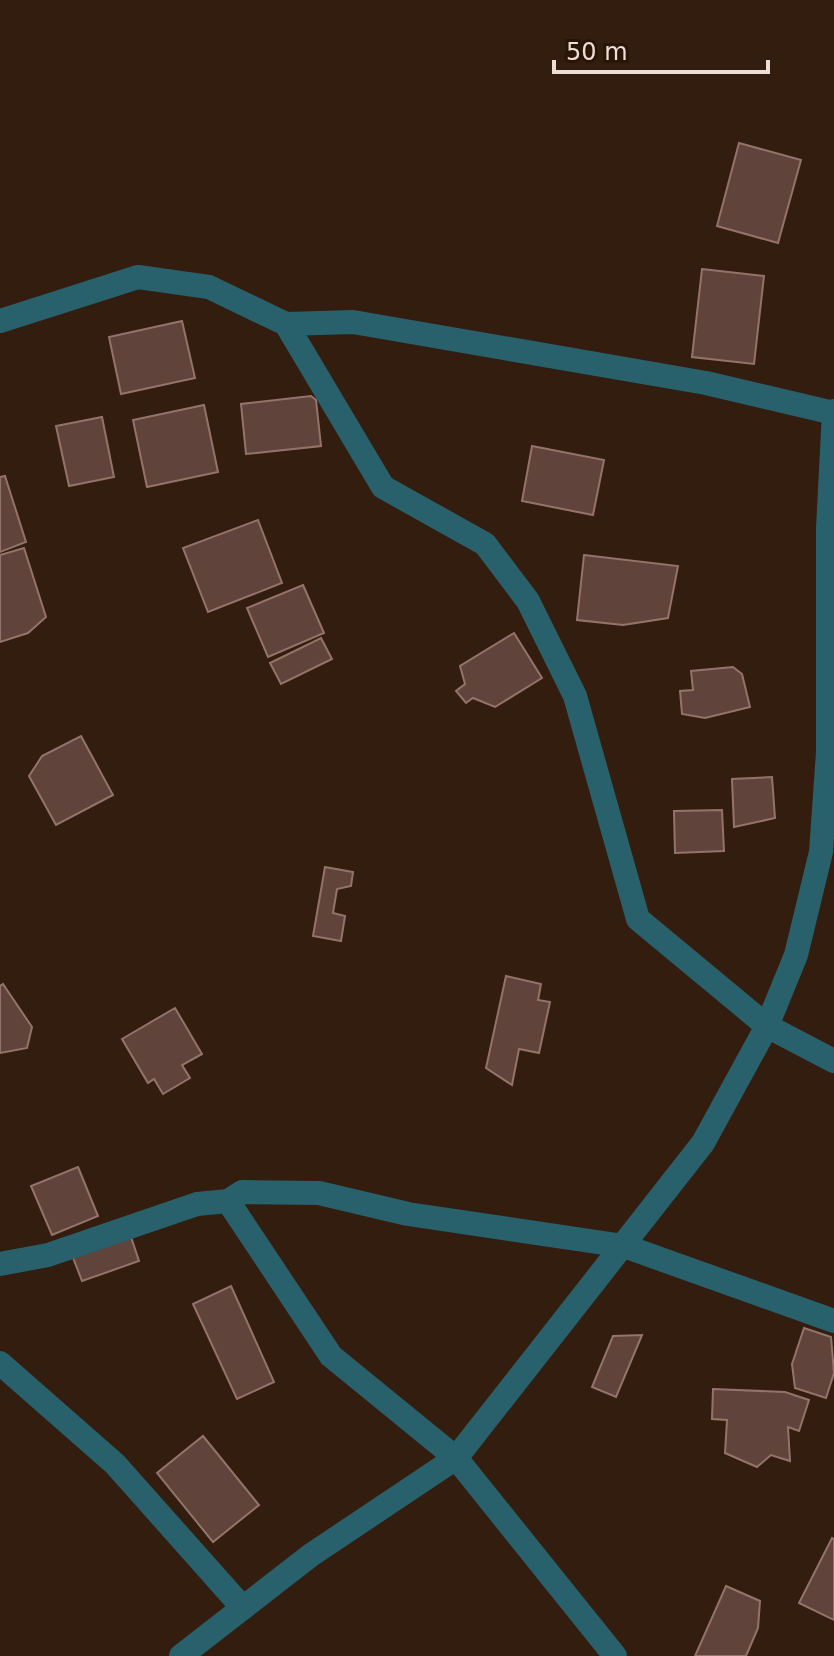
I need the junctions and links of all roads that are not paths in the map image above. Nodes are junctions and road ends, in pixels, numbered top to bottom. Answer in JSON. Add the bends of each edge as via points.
{"nodes":[{"id":1,"x":0,"y":321,"type":"edge"},
{"id":2,"x":286,"y":324,"type":"junction"},
{"id":3,"x":834,"y":412,"type":"edge"},
{"id":4,"x":767,"y":1026,"type":"junction"},
{"id":5,"x":834,"y":1061,"type":"edge"},
{"id":6,"x":228,"y":1201,"type":"junction"},
{"id":7,"x":624,"y":1246,"type":"junction"},
{"id":8,"x":0,"y":1264,"type":"edge"},
{"id":9,"x":834,"y":1321,"type":"edge"},
{"id":10,"x":0,"y":1363,"type":"edge"},
{"id":11,"x":456,"y":1458,"type":"junction"},
{"id":12,"x":243,"y":1608,"type":"junction"},
{"id":13,"x":181,"y":1656,"type":"edge"},
{"id":14,"x":615,"y":1656,"type":"edge"}],
"edges":[{"from":1,"to":2,"type":"street","via":[[138,277],[209,287]]},
{"from":2,"to":3,"type":"street","via":[[353,322],[706,383]]},
{"from":2,"to":4,"type":"street","via":[[383,487],[485,544],[528,601],[575,696],[638,919]]},
{"from":3,"to":4,"type":"street","via":[[828,752],[821,852],[796,955]]},
{"from":4,"to":5,"type":"street"},
{"from":4,"to":7,"type":"street","via":[[703,1143]]},
{"from":6,"to":7,"type":"street","via":[[242,1192],[319,1193],[408,1214]]},
{"from":6,"to":8,"type":"street","via":[[197,1204],[48,1255]]},
{"from":6,"to":11,"type":"street","via":[[331,1356]]},
{"from":7,"to":9,"type":"street"},
{"from":7,"to":11,"type":"street"},
{"from":10,"to":12,"type":"street","via":[[115,1464]]},
{"from":11,"to":12,"type":"street","via":[[311,1555]]},
{"from":11,"to":14,"type":"street"},
{"from":12,"to":13,"type":"street"}]}
